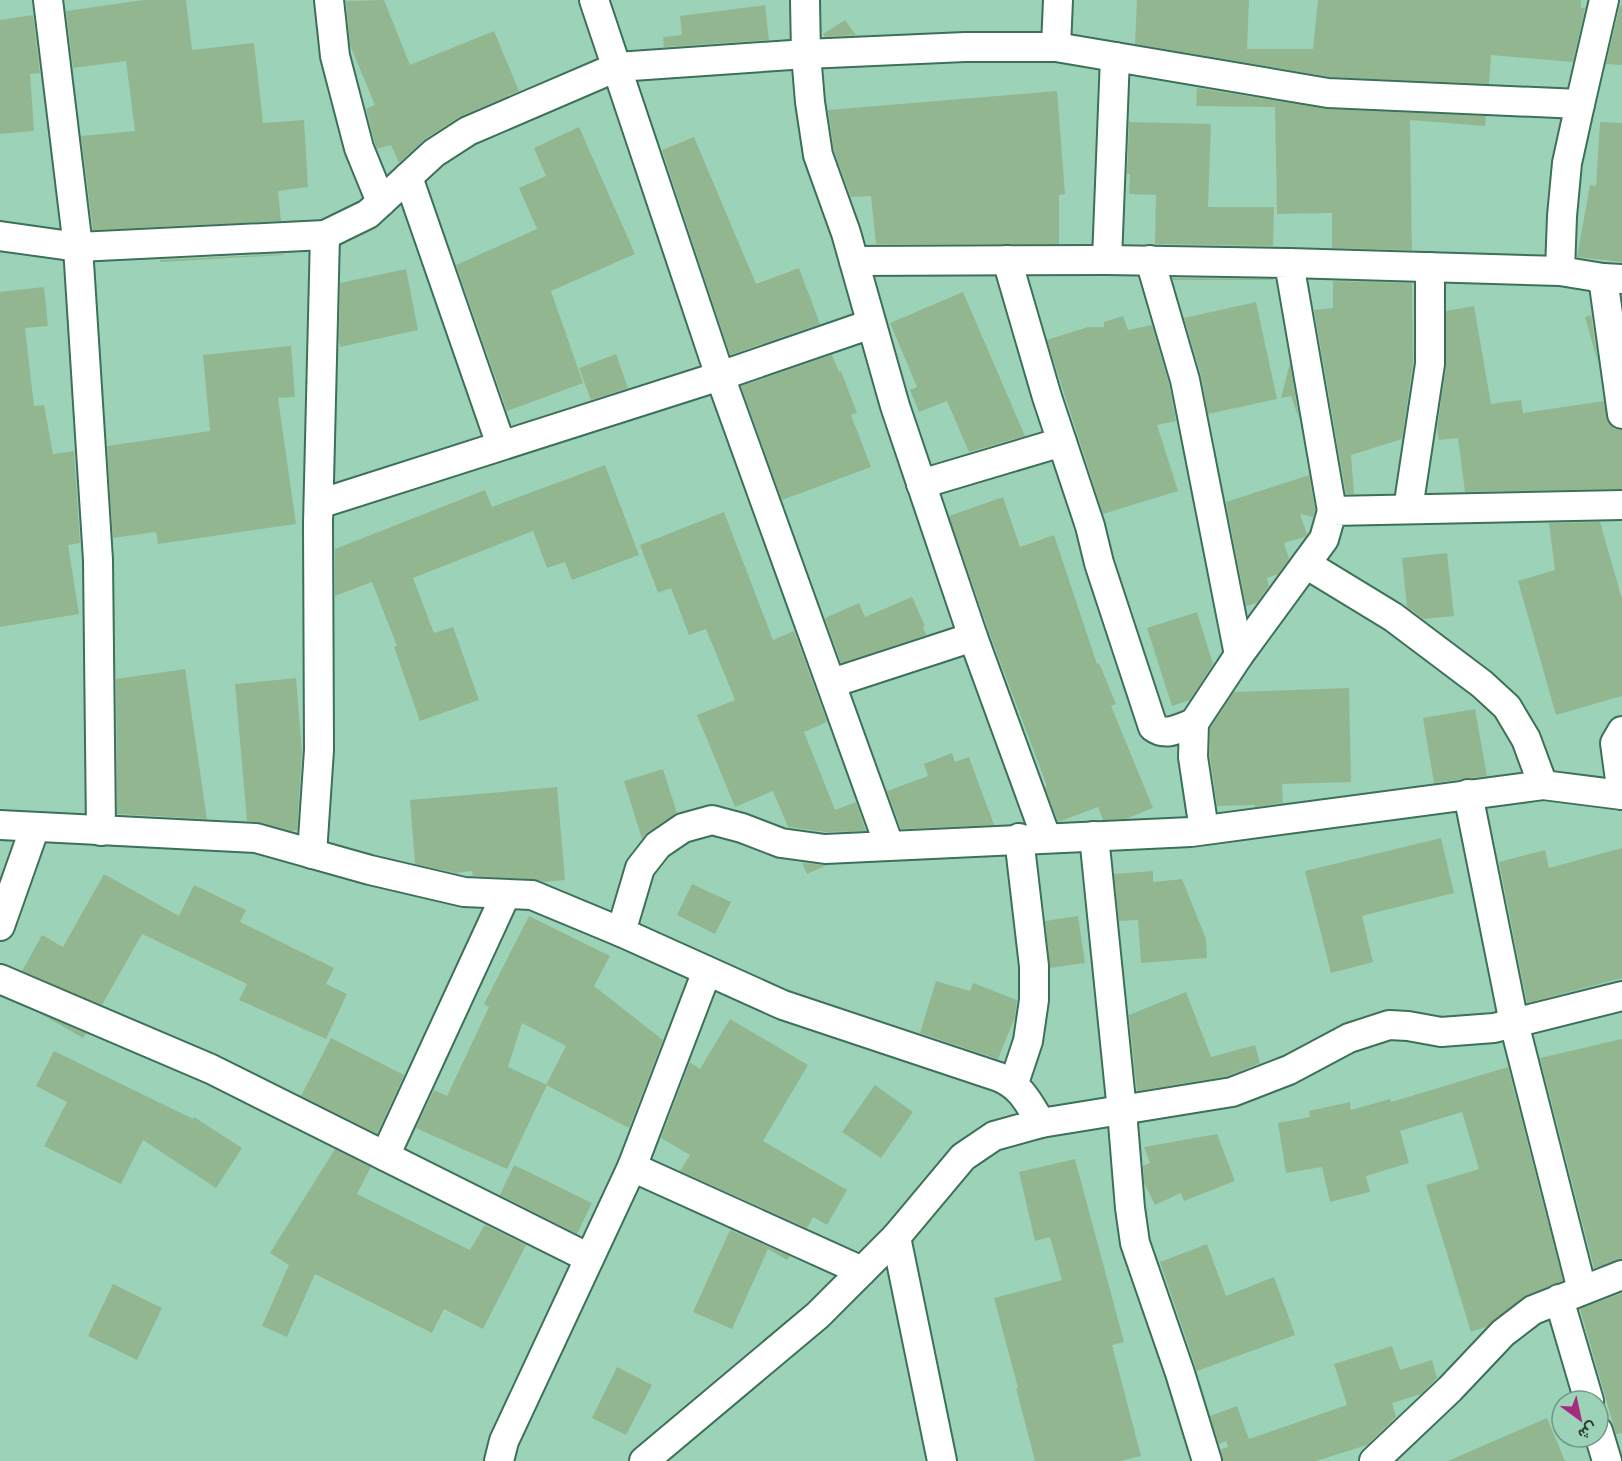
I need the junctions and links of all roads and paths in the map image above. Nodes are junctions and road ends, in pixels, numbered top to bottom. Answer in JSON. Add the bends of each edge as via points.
{"nodes":[{"id":1,"x":48,"y":0,"type":"edge"},
{"id":2,"x":328,"y":0,"type":"edge"},
{"id":3,"x":594,"y":0,"type":"edge"},
{"id":4,"x":805,"y":0,"type":"edge"},
{"id":5,"x":1058,"y":0,"type":"edge"},
{"id":6,"x":1604,"y":0,"type":"edge"},
{"id":7,"x":1056,"y":47,"type":"junction"},
{"id":8,"x":806,"y":54,"type":"junction"},
{"id":9,"x":1115,"y":57,"type":"junction"},
{"id":10,"x":616,"y":68,"type":"junction"},
{"id":11,"x":1580,"y":104,"type":"junction"},
{"id":12,"x":408,"y":177,"type":"junction"},
{"id":13,"x":381,"y":202,"type":"junction"},
{"id":14,"x":325,"y":235,"type":"junction"},
{"id":15,"x":0,"y":236,"type":"edge"},
{"id":16,"x":78,"y":247,"type":"junction"},
{"id":17,"x":1007,"y":260,"type":"junction"},
{"id":18,"x":1107,"y":260,"type":"junction"},
{"id":19,"x":854,"y":261,"type":"junction"},
{"id":20,"x":1150,"y":261,"type":"junction"},
{"id":21,"x":1288,"y":263,"type":"junction"},
{"id":22,"x":1430,"y":267,"type":"junction"},
{"id":23,"x":1560,"y":271,"type":"junction"},
{"id":24,"x":1612,"y":278,"type":"edge"},
{"id":25,"x":871,"y":324,"type":"junction"},
{"id":26,"x":720,"y":376,"type":"junction"},
{"id":27,"x":1622,"y":414,"type":"edge"},
{"id":28,"x":1062,"y":442,"type":"junction"},
{"id":29,"x":501,"y":446,"type":"junction"},
{"id":30,"x":921,"y":484,"type":"junction"},
{"id":31,"x":319,"y":504,"type":"junction"},
{"id":32,"x":1622,"y":506,"type":"edge"},
{"id":33,"x":1408,"y":508,"type":"junction"},
{"id":34,"x":1332,"y":511,"type":"junction"},
{"id":35,"x":1306,"y":564,"type":"junction"},
{"id":36,"x":973,"y":637,"type":"junction"},
{"id":37,"x":1239,"y":655,"type":"junction"},
{"id":38,"x":832,"y":683,"type":"junction"},
{"id":39,"x":1194,"y":723,"type":"junction"},
{"id":40,"x":1622,"y":731,"type":"edge"},
{"id":41,"x":1543,"y":785,"type":"junction"},
{"id":42,"x":1468,"y":794,"type":"junction"},
{"id":43,"x":1622,"y":795,"type":"edge"},
{"id":44,"x":0,"y":825,"type":"edge"},
{"id":45,"x":35,"y":827,"type":"junction"},
{"id":46,"x":1204,"y":830,"type":"junction"},
{"id":47,"x":101,"y":831,"type":"junction"},
{"id":48,"x":1094,"y":836,"type":"junction"},
{"id":49,"x":1032,"y":838,"type":"junction"},
{"id":50,"x":889,"y":845,"type":"junction"},
{"id":51,"x":312,"y":854,"type":"junction"},
{"id":52,"x":506,"y":894,"type":"junction"},
{"id":53,"x":0,"y":926,"type":"edge"},
{"id":54,"x":621,"y":932,"type":"junction"},
{"id":55,"x":707,"y":970,"type":"junction"},
{"id":56,"x":0,"y":979,"type":"edge"},
{"id":57,"x":1622,"y":996,"type":"edge"},
{"id":58,"x":1514,"y":1023,"type":"junction"},
{"id":59,"x":1014,"y":1083,"type":"junction"},
{"id":60,"x":1122,"y":1111,"type":"junction"},
{"id":61,"x":1041,"y":1123,"type":"junction"},
{"id":62,"x":386,"y":1156,"type":"junction"},
{"id":63,"x":632,"y":1167,"type":"junction"},
{"id":64,"x":896,"y":1238,"type":"junction"},
{"id":65,"x":589,"y":1258,"type":"junction"},
{"id":66,"x":862,"y":1271,"type":"junction"},
{"id":67,"x":1622,"y":1275,"type":"edge"},
{"id":68,"x":1571,"y":1295,"type":"junction"},
{"id":69,"x":1587,"y":1389,"type":"edge"},
{"id":70,"x":499,"y":1461,"type":"edge"},
{"id":71,"x":644,"y":1461,"type":"edge"},
{"id":72,"x":942,"y":1461,"type":"edge"},
{"id":73,"x":1206,"y":1461,"type":"edge"},
{"id":74,"x":1374,"y":1461,"type":"edge"}],
"edges":[{"from":1,"to":16,"type":"street"},
{"from":2,"to":13,"type":"street","via":[[335,56],[359,148]]},
{"from":3,"to":10,"type":"street"},
{"from":4,"to":8,"type":"street"},
{"from":5,"to":7,"type":"street"},
{"from":6,"to":11,"type":"street"},
{"from":7,"to":8,"type":"street","via":[[964,46]]},
{"from":7,"to":9,"type":"street"},
{"from":8,"to":10,"type":"street"},
{"from":8,"to":19,"type":"street","via":[[818,155]]},
{"from":9,"to":11,"type":"street","via":[[1328,93]]},
{"from":9,"to":18,"type":"street"},
{"from":10,"to":12,"type":"street","via":[[468,131],[434,153]]},
{"from":10,"to":26,"type":"street"},
{"from":11,"to":23,"type":"street","via":[[1567,163]]},
{"from":12,"to":13,"type":"street"},
{"from":12,"to":29,"type":"street"},
{"from":13,"to":14,"type":"street","via":[[368,214]]},
{"from":14,"to":16,"type":"street"},
{"from":14,"to":31,"type":"street"},
{"from":15,"to":16,"type":"street"},
{"from":16,"to":47,"type":"street","via":[[98,560]]},
{"from":17,"to":18,"type":"street"},
{"from":17,"to":19,"type":"street"},
{"from":17,"to":28,"type":"street"},
{"from":18,"to":20,"type":"street"},
{"from":19,"to":25,"type":"street"},
{"from":20,"to":21,"type":"street"},
{"from":20,"to":37,"type":"street","via":[[1185,380]]},
{"from":21,"to":22,"type":"street"},
{"from":21,"to":34,"type":"street"},
{"from":22,"to":23,"type":"street"},
{"from":22,"to":33,"type":"street","via":[[1430,364]]},
{"from":23,"to":24,"type":"street"},
{"from":24,"to":27,"type":"street"},
{"from":25,"to":26,"type":"street"},
{"from":25,"to":30,"type":"street"},
{"from":26,"to":29,"type":"street"},
{"from":26,"to":38,"type":"street"},
{"from":28,"to":30,"type":"street"},
{"from":28,"to":39,"type":"street","via":[[1153,727],[1168,732]]},
{"from":29,"to":31,"type":"street"},
{"from":30,"to":36,"type":"street"},
{"from":31,"to":51,"type":"street","via":[[319,750]]},
{"from":32,"to":33,"type":"street"},
{"from":33,"to":34,"type":"street"},
{"from":34,"to":35,"type":"street","via":[[1324,539]]},
{"from":35,"to":37,"type":"street"},
{"from":35,"to":41,"type":"street","via":[[1393,617],[1507,707],[1526,739]]},
{"from":36,"to":38,"type":"street"},
{"from":36,"to":49,"type":"street"},
{"from":37,"to":39,"type":"street"},
{"from":38,"to":50,"type":"street"},
{"from":39,"to":46,"type":"street","via":[[1193,757]]},
{"from":40,"to":43,"type":"street","via":[[1615,743]]},
{"from":41,"to":42,"type":"street"},
{"from":41,"to":43,"type":"street"},
{"from":42,"to":46,"type":"street"},
{"from":42,"to":58,"type":"street"},
{"from":44,"to":45,"type":"street"},
{"from":45,"to":47,"type":"street"},
{"from":45,"to":53,"type":"street"},
{"from":46,"to":48,"type":"street"},
{"from":47,"to":51,"type":"street","via":[[256,838]]},
{"from":48,"to":49,"type":"street"},
{"from":48,"to":60,"type":"street"},
{"from":49,"to":50,"type":"street"},
{"from":49,"to":59,"type":"street","via":[[1034,1000],[1028,1041]]},
{"from":50,"to":54,"type":"street","via":[[825,849],[781,843],[712,820],[683,828],[658,844],[640,868]]},
{"from":51,"to":52,"type":"street","via":[[464,892]]},
{"from":52,"to":54,"type":"street","via":[[532,896]]},
{"from":52,"to":62,"type":"street"},
{"from":54,"to":55,"type":"street"},
{"from":55,"to":59,"type":"street","via":[[783,1005]]},
{"from":55,"to":63,"type":"street"},
{"from":56,"to":62,"type":"street","via":[[211,1069]]},
{"from":57,"to":58,"type":"street"},
{"from":58,"to":60,"type":"street","via":[[1441,1032],[1389,1025],[1349,1038],[1289,1070],[1232,1092]]},
{"from":58,"to":68,"type":"street"},
{"from":59,"to":61,"type":"street"},
{"from":60,"to":61,"type":"street"},
{"from":60,"to":73,"type":"street","via":[[1135,1243]]},
{"from":61,"to":64,"type":"street","via":[[994,1136],[963,1157]]},
{"from":62,"to":65,"type":"street"},
{"from":63,"to":65,"type":"street"},
{"from":63,"to":66,"type":"street"},
{"from":64,"to":66,"type":"street"},
{"from":64,"to":72,"type":"street"},
{"from":65,"to":70,"type":"street","via":[[504,1441]]},
{"from":66,"to":71,"type":"street","via":[[818,1315]]},
{"from":67,"to":68,"type":"street"},
{"from":68,"to":69,"type":"street"},
{"from":68,"to":74,"type":"street","via":[[1533,1310],[1503,1334]]}]}
